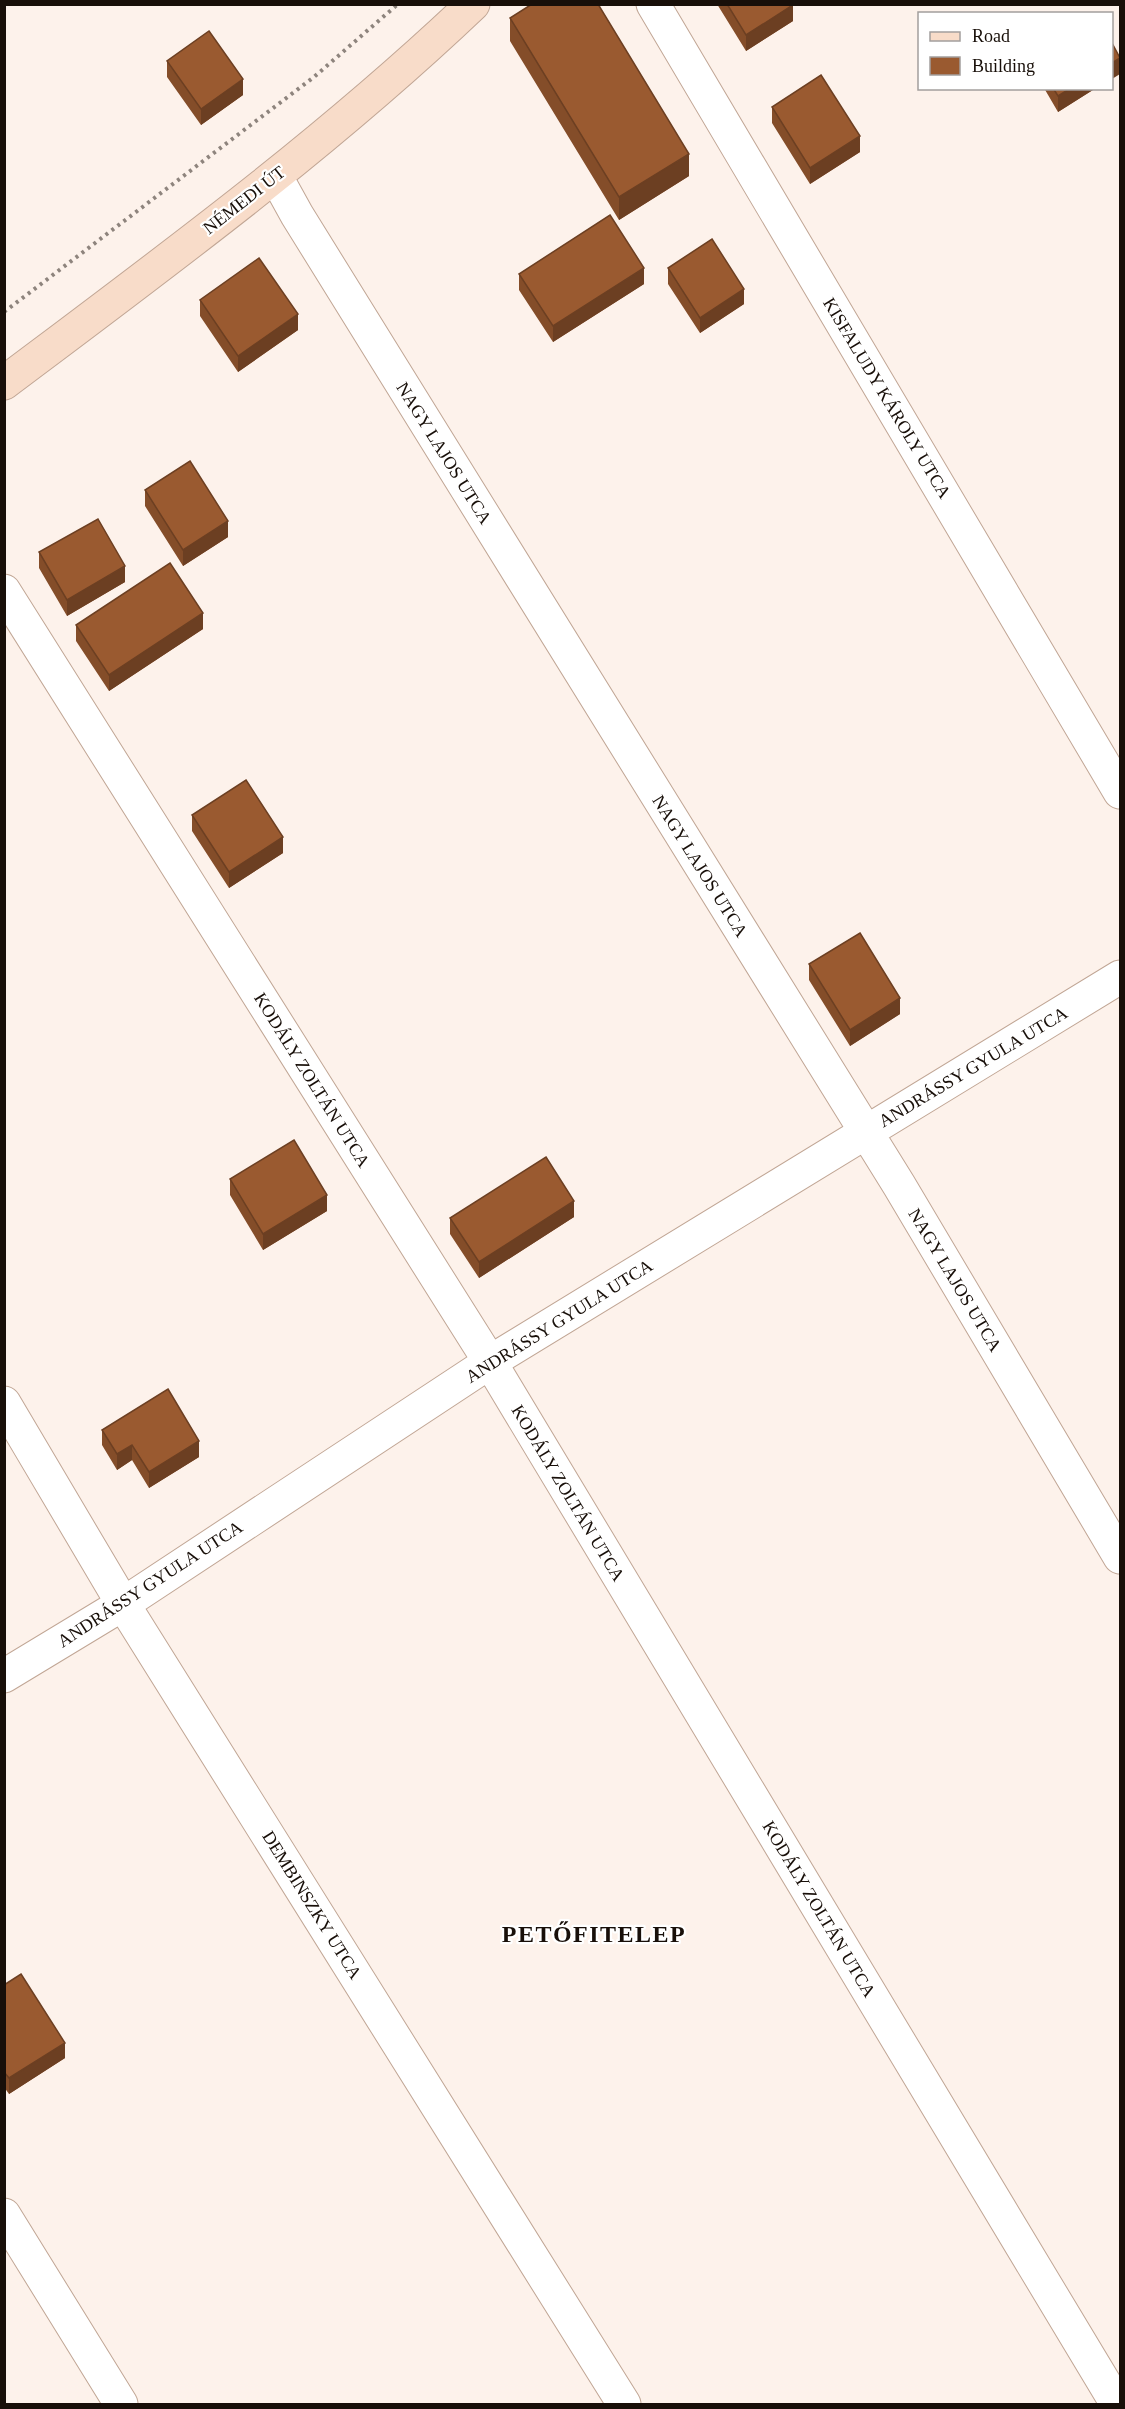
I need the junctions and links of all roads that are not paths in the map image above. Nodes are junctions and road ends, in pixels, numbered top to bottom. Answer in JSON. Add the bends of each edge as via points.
{"nodes":[{"id":1,"x":473,"y":4,"type":"edge"},
{"id":2,"x":653,"y":4,"type":"edge"},
{"id":3,"x":276,"y":177,"type":"junction"},
{"id":4,"x":4,"y":383,"type":"edge"},
{"id":5,"x":4,"y":591,"type":"edge"},
{"id":6,"x":1120,"y":792,"type":"edge"},
{"id":7,"x":1120,"y":977,"type":"edge"},
{"id":8,"x":866,"y":1132,"type":"junction"},
{"id":9,"x":490,"y":1362,"type":"junction"},
{"id":10,"x":4,"y":1402,"type":"edge"},
{"id":11,"x":1120,"y":1557,"type":"edge"},
{"id":12,"x":123,"y":1604,"type":"junction"},
{"id":13,"x":4,"y":1676,"type":"edge"},
{"id":14,"x":4,"y":2215,"type":"edge"},
{"id":15,"x":122,"y":2404,"type":"edge"},
{"id":16,"x":624,"y":2404,"type":"edge"},
{"id":17,"x":1118,"y":2404,"type":"edge"}],
"edges":[{"from":1,"to":3,"type":"main road","name":"NÉMEDI ÚT"},
{"from":2,"to":6,"type":"street","name":"KISFALUDY KÁROLY UTCA"},
{"from":3,"to":4,"type":"main road","name":"NÉMEDI ÚT"},
{"from":3,"to":8,"type":"street","name":"NAGY LAJOS UTCA"},
{"from":5,"to":9,"type":"street","name":"KODÁLY ZOLTÁN UTCA"},
{"from":7,"to":8,"type":"street","name":"ANDRÁSSY GYULA UTCA"},
{"from":8,"to":9,"type":"street","name":"ANDRÁSSY GYULA UTCA"},
{"from":8,"to":11,"type":"street","name":"NAGY LAJOS UTCA"},
{"from":9,"to":12,"type":"street","name":"ANDRÁSSY GYULA UTCA"},
{"from":9,"to":17,"type":"street","name":"KODÁLY ZOLTÁN UTCA"},
{"from":10,"to":12,"type":"street","name":"DEMBINSZKY UTCA"},
{"from":12,"to":13,"type":"street","name":"ANDRÁSSY GYULA UTCA"},
{"from":12,"to":16,"type":"street","name":"DEMBINSZKY UTCA"},
{"from":14,"to":15,"type":"street"}]}
